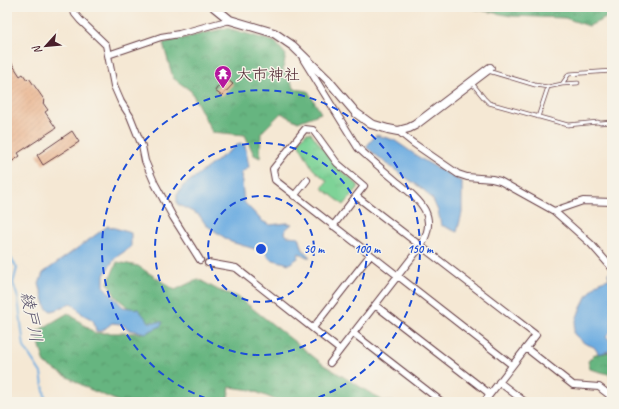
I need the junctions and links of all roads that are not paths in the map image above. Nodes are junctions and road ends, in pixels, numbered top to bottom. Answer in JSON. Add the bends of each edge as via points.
{"nodes":[{"id":1,"x":72,"y":7,"type":"edge"},
{"id":2,"x":214,"y":7,"type":"edge"},
{"id":3,"x":230,"y":20,"type":"junction"},
{"id":4,"x":300,"y":54,"type":"junction"},
{"id":5,"x":108,"y":55,"type":"junction"},
{"id":6,"x":489,"y":69,"type":"joint"},
{"id":7,"x":612,"y":71,"type":"edge"},
{"id":8,"x":471,"y":82,"type":"junction"},
{"id":9,"x":578,"y":83,"type":"dead end"},
{"id":10,"x":562,"y":84,"type":"junction"},
{"id":11,"x":548,"y":87,"type":"junction"},
{"id":12,"x":538,"y":117,"type":"junction"},
{"id":13,"x":612,"y":122,"type":"edge"},
{"id":14,"x":398,"y":131,"type":"junction"},
{"id":15,"x":307,"y":180,"type":"dead end"},
{"id":16,"x":294,"y":196,"type":"junction"},
{"id":17,"x":356,"y":196,"type":"junction"},
{"id":18,"x":612,"y":202,"type":"edge"},
{"id":19,"x":554,"y":211,"type":"junction"},
{"id":20,"x":333,"y":226,"type":"junction"},
{"id":21,"x":421,"y":246,"type":"junction"},
{"id":22,"x":370,"y":255,"type":"junction"},
{"id":23,"x":200,"y":260,"type":"dead end"},
{"id":24,"x":208,"y":263,"type":"dead end"},
{"id":25,"x":612,"y":268,"type":"edge"},
{"id":26,"x":398,"y":276,"type":"junction"},
{"id":27,"x":375,"y":305,"type":"junction"},
{"id":28,"x":313,"y":328,"type":"junction"},
{"id":29,"x":353,"y":333,"type":"junction"},
{"id":30,"x":526,"y":348,"type":"junction"},
{"id":31,"x":340,"y":350,"type":"junction"},
{"id":32,"x":330,"y":363,"type":"dead end"},
{"id":33,"x":512,"y":365,"type":"junction"},
{"id":34,"x":499,"y":382,"type":"junction"},
{"id":35,"x":490,"y":394,"type":"junction"},
{"id":36,"x":612,"y":398,"type":"edge"},
{"id":37,"x":442,"y":402,"type":"edge"},
{"id":38,"x":484,"y":402,"type":"edge"},
{"id":39,"x":525,"y":402,"type":"edge"}],
"edges":[{"from":1,"to":5,"type":"street","via":[[80,20],[106,45]]},
{"from":2,"to":3,"type":"street"},
{"from":3,"to":4,"type":"street","via":[[274,33]]},
{"from":3,"to":5,"type":"street","via":[[161,37]]},
{"from":4,"to":14,"type":"street","via":[[327,79],[356,113],[371,124]]},
{"from":4,"to":21,"type":"street","via":[[358,148],[421,202],[428,223]]},
{"from":5,"to":23,"type":"street","via":[[114,86],[130,116],[154,184]]},
{"from":6,"to":8,"type":"street"},
{"from":6,"to":11,"type":"lane"},
{"from":7,"to":10,"type":"lane","via":[[569,74]]},
{"from":8,"to":12,"type":"lane","via":[[489,103]]},
{"from":8,"to":14,"type":"street","via":[[415,124]]},
{"from":9,"to":10,"type":"lane"},
{"from":10,"to":11,"type":"lane"},
{"from":11,"to":12,"type":"lane"},
{"from":12,"to":13,"type":"lane","via":[[568,125]]},
{"from":14,"to":19,"type":"street","via":[[458,174],[500,180]]},
{"from":15,"to":16,"type":"street"},
{"from":16,"to":17,"type":"street","via":[[275,180],[273,169],[304,130],[313,130],[337,163],[364,186]]},
{"from":16,"to":20,"type":"street"},
{"from":17,"to":20,"type":"street"},
{"from":17,"to":21,"type":"street"},
{"from":18,"to":19,"type":"street","via":[[583,201]]},
{"from":19,"to":25,"type":"street","via":[[591,244]]},
{"from":20,"to":22,"type":"street"},
{"from":21,"to":26,"type":"street"},
{"from":21,"to":30,"type":"street","via":[[536,335]]},
{"from":22,"to":26,"type":"street"},
{"from":22,"to":28,"type":"street"},
{"from":24,"to":28,"type":"street","via":[[236,268]]},
{"from":26,"to":27,"type":"street"},
{"from":26,"to":33,"type":"street"},
{"from":27,"to":29,"type":"street"},
{"from":27,"to":35,"type":"street"},
{"from":28,"to":31,"type":"street"},
{"from":29,"to":31,"type":"street"},
{"from":29,"to":37,"type":"street"},
{"from":30,"to":33,"type":"street"},
{"from":30,"to":36,"type":"street","via":[[573,385],[599,387]]},
{"from":31,"to":32,"type":"street"},
{"from":33,"to":34,"type":"street"},
{"from":34,"to":35,"type":"street"},
{"from":34,"to":39,"type":"street"},
{"from":35,"to":38,"type":"street"}]}
